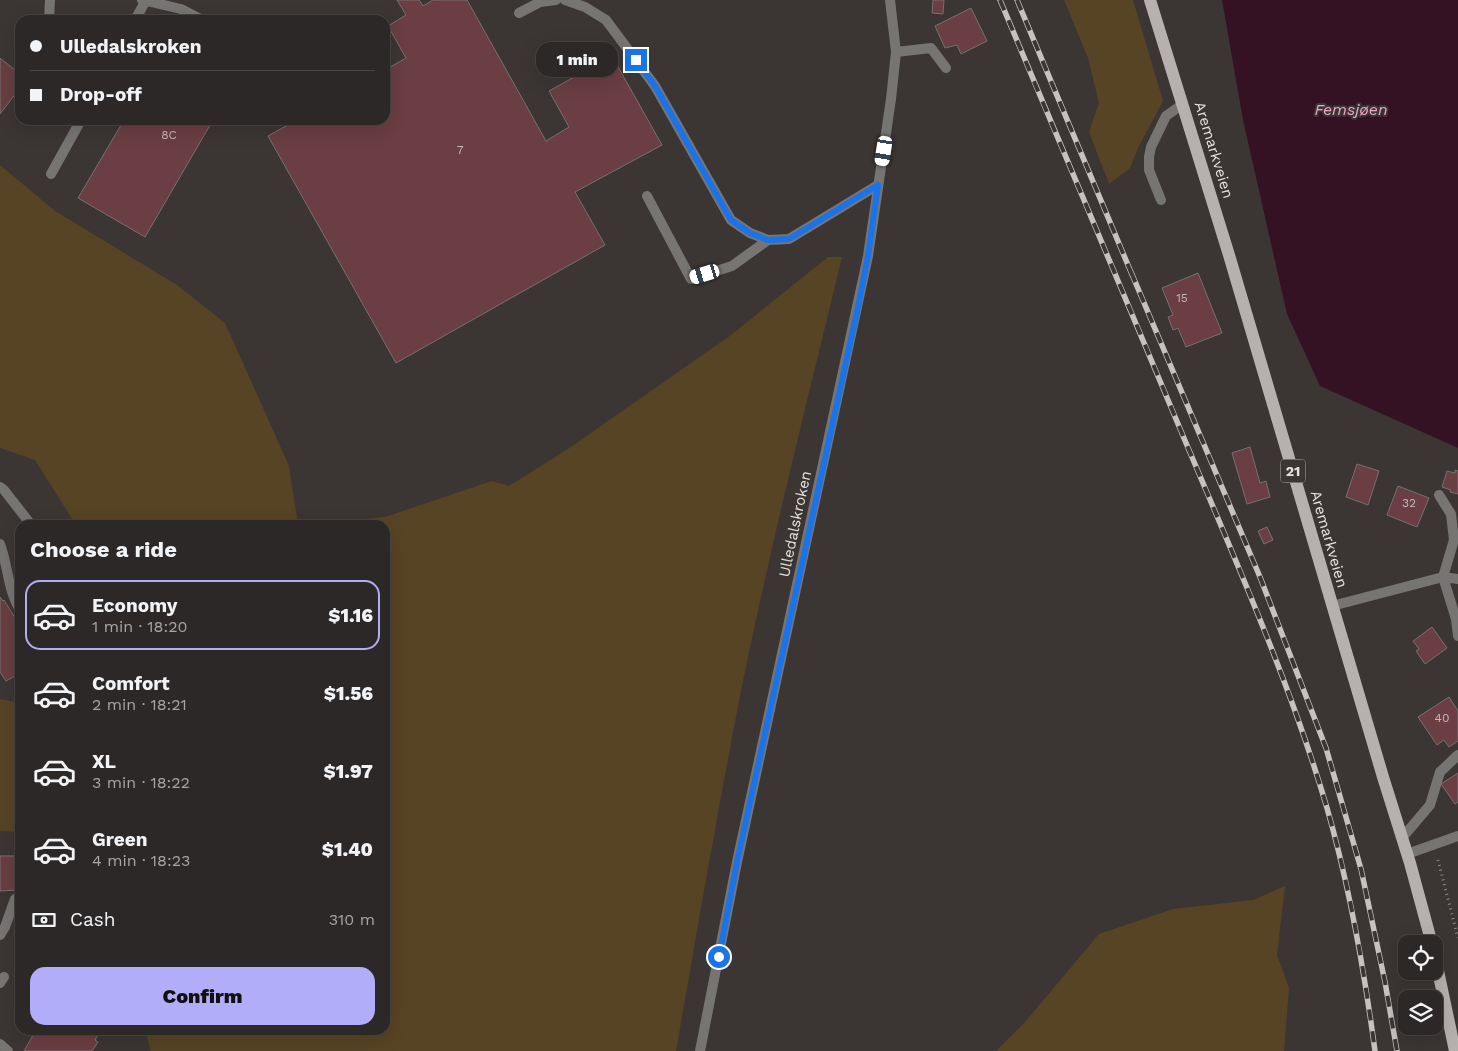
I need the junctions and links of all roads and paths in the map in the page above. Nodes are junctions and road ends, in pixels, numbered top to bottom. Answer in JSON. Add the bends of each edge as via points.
{"nodes":[{"id":1,"x":50,"y":0,"type":"edge"},
{"id":2,"x":556,"y":0,"type":"edge"},
{"id":3,"x":566,"y":0,"type":"edge"},
{"id":4,"x":890,"y":0,"type":"edge"},
{"id":5,"x":1150,"y":0,"type":"edge"},
{"id":6,"x":143,"y":1,"type":"edge"},
{"id":7,"x":519,"y":13,"type":"dead end"},
{"id":8,"x":48,"y":15,"type":"edge"},
{"id":9,"x":137,"y":15,"type":"edge"},
{"id":10,"x":192,"y":15,"type":"edge"},
{"id":11,"x":896,"y":52,"type":"junction"},
{"id":12,"x":946,"y":68,"type":"dead end"},
{"id":13,"x":1183,"y":104,"type":"junction"},
{"id":14,"x":78,"y":125,"type":"edge"},
{"id":15,"x":52,"y":174,"type":"dead end"},
{"id":16,"x":878,"y":185,"type":"junction"},
{"id":17,"x":647,"y":196,"type":"dead end"},
{"id":18,"x":1161,"y":200,"type":"dead end"},
{"id":19,"x":768,"y":240,"type":"junction"},
{"id":20,"x":0,"y":487,"type":"edge"},
{"id":21,"x":1439,"y":495,"type":"dead end"},
{"id":22,"x":27,"y":520,"type":"edge"},
{"id":23,"x":0,"y":544,"type":"edge"},
{"id":24,"x":1458,"y":572,"type":"edge"},
{"id":25,"x":1443,"y":577,"type":"junction"},
{"id":26,"x":1458,"y":579,"type":"edge"},
{"id":27,"x":15,"y":602,"type":"edge"},
{"id":28,"x":1332,"y":606,"type":"junction"},
{"id":29,"x":1458,"y":636,"type":"edge"},
{"id":30,"x":1458,"y":754,"type":"edge"},
{"id":31,"x":1458,"y":836,"type":"edge"},
{"id":32,"x":1402,"y":838,"type":"junction"},
{"id":33,"x":1434,"y":844,"type":"junction"},
{"id":34,"x":1407,"y":854,"type":"junction"},
{"id":35,"x":15,"y":901,"type":"edge"},
{"id":36,"x":0,"y":935,"type":"edge"},
{"id":37,"x":1430,"y":935,"type":"edge"},
{"id":38,"x":1458,"y":938,"type":"edge"},
{"id":39,"x":1440,"y":980,"type":"edge"},
{"id":40,"x":0,"y":1044,"type":"edge"},
{"id":41,"x":8,"y":1051,"type":"edge"},
{"id":42,"x":700,"y":1051,"type":"edge"},
{"id":43,"x":1456,"y":1051,"type":"edge"}],
"edges":[{"from":1,"to":8,"type":"street"},
{"from":2,"to":7,"type":"street","via":[[540,2]]},
{"from":3,"to":19,"type":"street","via":[[606,20],[655,86],[731,220]]},
{"from":4,"to":11,"type":"street","name":"Ulledalskroken"},
{"from":5,"to":13,"type":"main road","name":"Aremarkveien","number":"21"},
{"from":6,"to":9,"type":"street"},
{"from":6,"to":10,"type":"street","via":[[181,9]]},
{"from":11,"to":12,"type":"street","via":[[931,48]]},
{"from":11,"to":16,"type":"street","name":"Ulledalskroken"},
{"from":13,"to":18,"type":"street","via":[[1166,116],[1151,147],[1150,170]]},
{"from":13,"to":28,"type":"main road","name":"Aremarkveien","number":"21"},
{"from":14,"to":15,"type":"street"},
{"from":16,"to":19,"type":"street","via":[[789,239]]},
{"from":16,"to":42,"type":"street","name":"Ulledalskroken","via":[[856,317],[737,862]]},
{"from":17,"to":19,"type":"street","via":[[691,279],[732,266]]},
{"from":20,"to":22,"type":"street"},
{"from":21,"to":25,"type":"street","via":[[1450,514],[1454,540]]},
{"from":23,"to":27,"type":"street"},
{"from":24,"to":25,"type":"street"},
{"from":25,"to":26,"type":"street"},
{"from":25,"to":28,"type":"street"},
{"from":25,"to":29,"type":"street"},
{"from":28,"to":32,"type":"main road","name":"Aremarkveien","number":"21"},
{"from":30,"to":32,"type":"street","via":[[1440,772],[1430,805]]},
{"from":31,"to":33,"type":"street"},
{"from":32,"to":34,"type":"main road","name":"Aremarkveien","number":"21"},
{"from":33,"to":34,"type":"street"},
{"from":33,"to":38,"type":"path"},
{"from":34,"to":37,"type":"main road","name":"Aremarkveien","number":"21"},
{"from":35,"to":36,"type":"street"},
{"from":39,"to":43,"type":"main road"},
{"from":40,"to":41,"type":"street"}]}
